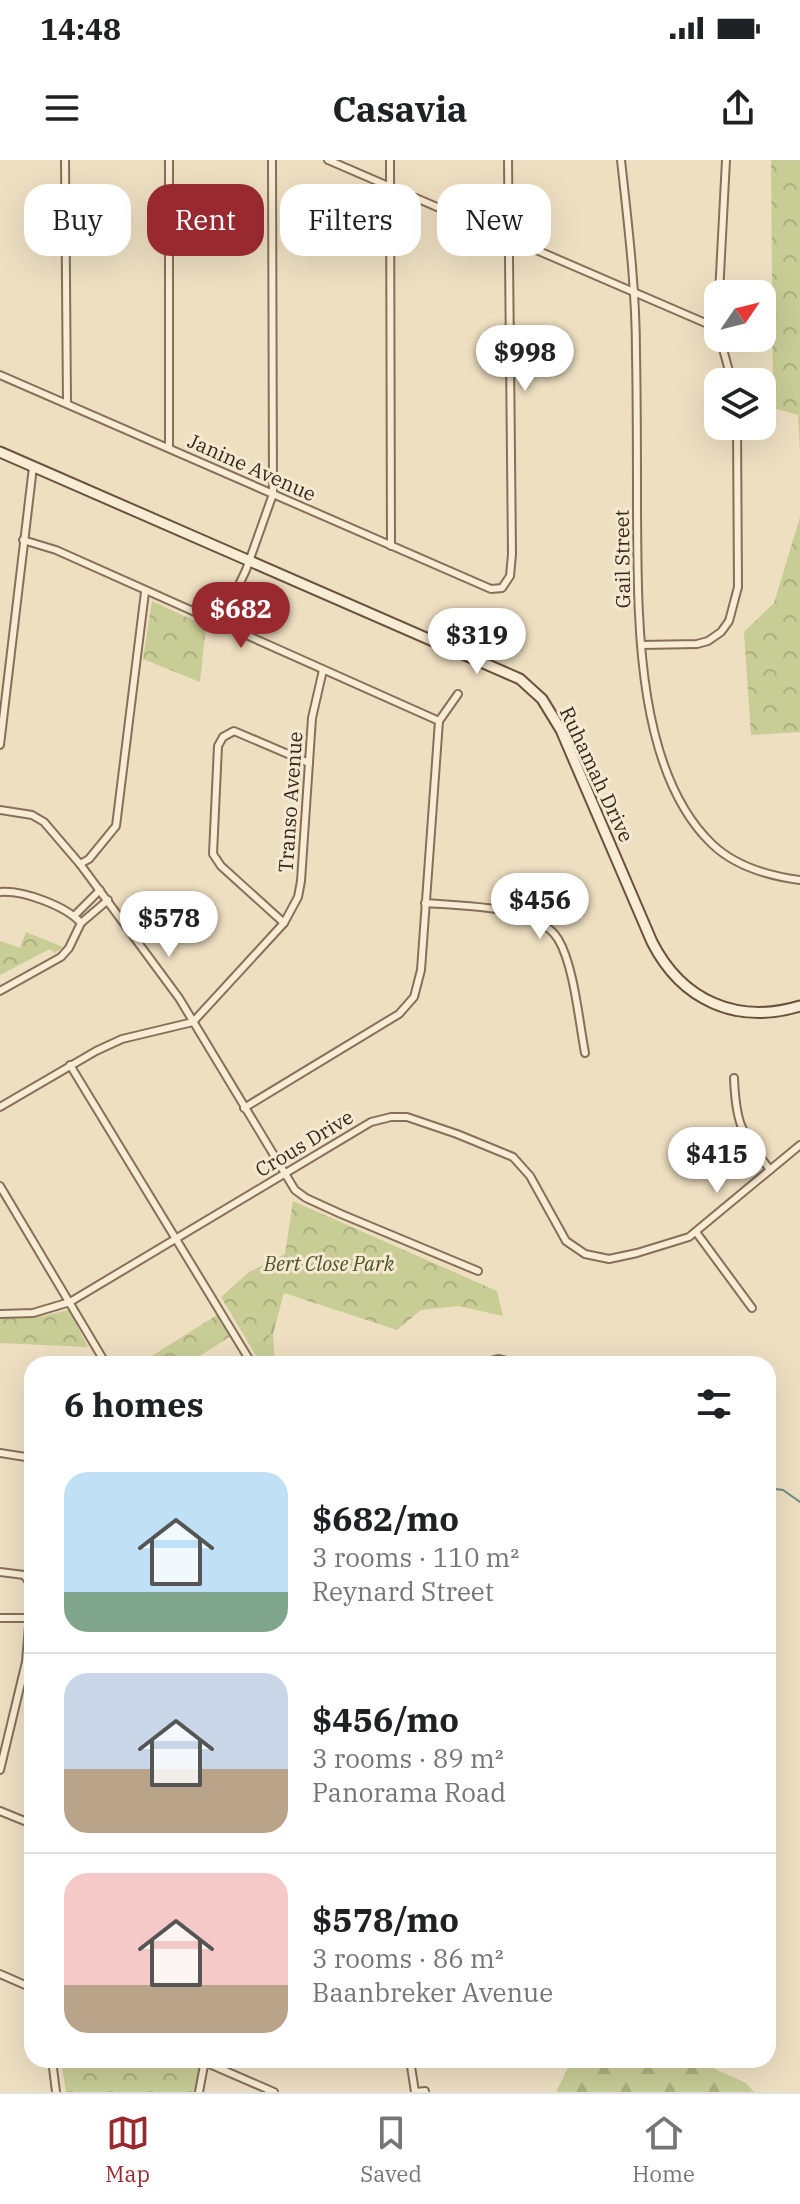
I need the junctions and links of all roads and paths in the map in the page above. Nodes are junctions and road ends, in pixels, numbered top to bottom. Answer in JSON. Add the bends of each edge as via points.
{"nodes":[{"id":1,"x":65,"y":160,"type":"edge"},
{"id":2,"x":169,"y":160,"type":"edge"},
{"id":3,"x":272,"y":160,"type":"edge"},
{"id":4,"x":328,"y":160,"type":"edge"},
{"id":5,"x":390,"y":160,"type":"edge"},
{"id":6,"x":508,"y":160,"type":"edge"},
{"id":7,"x":621,"y":160,"type":"edge"},
{"id":8,"x":726,"y":160,"type":"edge"},
{"id":9,"x":383,"y":184,"type":"edge"},
{"id":10,"x":390,"y":184,"type":"edge"},
{"id":11,"x":508,"y":184,"type":"edge"},
{"id":12,"x":390,"y":256,"type":"edge"},
{"id":13,"x":509,"y":256,"type":"edge"},
{"id":14,"x":548,"y":256,"type":"edge"},
{"id":15,"x":720,"y":280,"type":"edge"},
{"id":16,"x":636,"y":294,"type":"junction"},
{"id":17,"x":704,"y":323,"type":"edge"},
{"id":18,"x":0,"y":375,"type":"edge"},
{"id":19,"x":67,"y":402,"type":"junction"},
{"id":20,"x":737,"y":440,"type":"edge"},
{"id":21,"x":169,"y":448,"type":"junction"},
{"id":22,"x":0,"y":452,"type":"edge"},
{"id":23,"x":33,"y":467,"type":"junction"},
{"id":24,"x":273,"y":494,"type":"junction"},
{"id":25,"x":23,"y":540,"type":"junction"},
{"id":26,"x":391,"y":546,"type":"junction"},
{"id":27,"x":249,"y":559,"type":"junction"},
{"id":28,"x":145,"y":592,"type":"junction"},
{"id":29,"x":220,"y":625,"type":"junction"},
{"id":30,"x":641,"y":645,"type":"junction"},
{"id":31,"x":323,"y":670,"type":"junction"},
{"id":32,"x":458,"y":694,"type":"dead end"},
{"id":33,"x":439,"y":721,"type":"junction"},
{"id":34,"x":0,"y":745,"type":"edge"},
{"id":35,"x":309,"y":763,"type":"junction"},
{"id":36,"x":0,"y":810,"type":"edge"},
{"id":37,"x":80,"y":864,"type":"junction"},
{"id":38,"x":800,"y":880,"type":"edge"},
{"id":39,"x":100,"y":890,"type":"junction"},
{"id":40,"x":0,"y":892,"type":"edge"},
{"id":41,"x":108,"y":900,"type":"junction"},
{"id":42,"x":425,"y":903,"type":"junction"},
{"id":43,"x":74,"y":916,"type":"junction"},
{"id":44,"x":81,"y":923,"type":"junction"},
{"id":45,"x":284,"y":923,"type":"junction"},
{"id":46,"x":0,"y":991,"type":"edge"},
{"id":47,"x":800,"y":1006,"type":"edge"},
{"id":48,"x":193,"y":1022,"type":"junction"},
{"id":49,"x":585,"y":1053,"type":"dead end"},
{"id":50,"x":70,"y":1065,"type":"junction"},
{"id":51,"x":734,"y":1078,"type":"dead end"},
{"id":52,"x":0,"y":1107,"type":"edge"},
{"id":53,"x":244,"y":1108,"type":"junction"},
{"id":54,"x":800,"y":1145,"type":"edge"},
{"id":55,"x":770,"y":1170,"type":"junction"},
{"id":56,"x":284,"y":1173,"type":"junction"},
{"id":57,"x":0,"y":1186,"type":"edge"},
{"id":58,"x":696,"y":1232,"type":"junction"},
{"id":59,"x":177,"y":1239,"type":"junction"},
{"id":60,"x":478,"y":1271,"type":"dead end"},
{"id":61,"x":70,"y":1302,"type":"junction"},
{"id":62,"x":752,"y":1308,"type":"dead end"},
{"id":63,"x":0,"y":1314,"type":"edge"},
{"id":64,"x":101,"y":1356,"type":"edge"},
{"id":65,"x":247,"y":1356,"type":"edge"},
{"id":66,"x":0,"y":1453,"type":"edge"},
{"id":67,"x":24,"y":1457,"type":"edge"},
{"id":68,"x":0,"y":1572,"type":"edge"},
{"id":69,"x":24,"y":1575,"type":"edge"},
{"id":70,"x":0,"y":1618,"type":"edge"},
{"id":71,"x":24,"y":1618,"type":"edge"},
{"id":72,"x":24,"y":1670,"type":"edge"},
{"id":73,"x":0,"y":1770,"type":"edge"},
{"id":74,"x":0,"y":1811,"type":"edge"},
{"id":75,"x":24,"y":1821,"type":"edge"},
{"id":76,"x":0,"y":1974,"type":"edge"},
{"id":77,"x":24,"y":1984,"type":"edge"},
{"id":78,"x":53,"y":2068,"type":"edge"},
{"id":79,"x":202,"y":2068,"type":"edge"},
{"id":80,"x":219,"y":2068,"type":"edge"},
{"id":81,"x":412,"y":2068,"type":"edge"},
{"id":82,"x":425,"y":2091,"type":"edge"},
{"id":83,"x":56,"y":2092,"type":"edge"},
{"id":84,"x":199,"y":2092,"type":"edge"},
{"id":85,"x":274,"y":2092,"type":"edge"},
{"id":86,"x":416,"y":2092,"type":"edge"}],
"edges":[{"from":1,"to":19,"type":"street"},
{"from":2,"to":21,"type":"street"},
{"from":3,"to":24,"type":"street"},
{"from":4,"to":9,"type":"street"},
{"from":5,"to":10,"type":"street"},
{"from":6,"to":11,"type":"street"},
{"from":7,"to":16,"type":"street","name":"Gail Street"},
{"from":8,"to":15,"type":"street"},
{"from":12,"to":26,"type":"street"},
{"from":13,"to":26,"type":"street","name":"Janine Avenue","via":[[509,581],[491,589]]},
{"from":14,"to":16,"type":"street"},
{"from":16,"to":17,"type":"street"},
{"from":16,"to":30,"type":"street","name":"Gail Street"},
{"from":18,"to":19,"type":"street","name":"Janine Avenue"},
{"from":19,"to":21,"type":"street","name":"Janine Avenue"},
{"from":20,"to":30,"type":"street","via":[[738,587],[726,628],[697,644]]},
{"from":21,"to":24,"type":"street","name":"Janine Avenue"},
{"from":22,"to":23,"type":"street","name":"Ruhamah Drive"},
{"from":23,"to":25,"type":"street"},
{"from":23,"to":27,"type":"street","name":"Ruhamah Drive"},
{"from":24,"to":26,"type":"street","name":"Janine Avenue"},
{"from":24,"to":27,"type":"street"},
{"from":25,"to":28,"type":"street"},
{"from":25,"to":34,"type":"street"},
{"from":27,"to":29,"type":"street"},
{"from":27,"to":47,"type":"street","name":"Ruhamah Drive","via":[[504,670],[531,688],[561,730],[652,942],[672,974],[697,995],[726,1008],[762,1014]]},
{"from":28,"to":29,"type":"street"},
{"from":28,"to":37,"type":"street","via":[[116,826]]},
{"from":29,"to":31,"type":"street"},
{"from":30,"to":38,"type":"street","name":"Gail Street","via":[[656,738],[688,815],[729,858]]},
{"from":31,"to":33,"type":"street"},
{"from":31,"to":35,"type":"street","name":"Transo Avenue","via":[[314,701]]},
{"from":32,"to":33,"type":"street"},
{"from":33,"to":42,"type":"street"},
{"from":35,"to":45,"type":"street","name":"Transo Avenue","via":[[301,881]]},
{"from":35,"to":45,"type":"street","via":[[234,731],[218,746],[213,854]]},
{"from":36,"to":37,"type":"street","via":[[44,822]]},
{"from":37,"to":39,"type":"street"},
{"from":39,"to":41,"type":"street"},
{"from":39,"to":43,"type":"street"},
{"from":40,"to":43,"type":"street","via":[[18,893]]},
{"from":41,"to":44,"type":"street"},
{"from":41,"to":48,"type":"street"},
{"from":42,"to":49,"type":"street","via":[[526,915],[553,932],[566,957]]},
{"from":42,"to":53,"type":"street","via":[[419,986],[407,1007]]},
{"from":43,"to":44,"type":"street"},
{"from":44,"to":46,"type":"street","via":[[61,957]]},
{"from":45,"to":48,"type":"street","name":"Transo Avenue"},
{"from":48,"to":50,"type":"street","via":[[122,1039]]},
{"from":48,"to":53,"type":"street"},
{"from":50,"to":52,"type":"street"},
{"from":50,"to":59,"type":"street"},
{"from":51,"to":55,"type":"street","via":[[741,1131]]},
{"from":53,"to":56,"type":"street"},
{"from":54,"to":55,"type":"street","name":"Crous Drive"},
{"from":55,"to":58,"type":"street","name":"Crous Drive"},
{"from":56,"to":58,"type":"street","name":"Crous Drive","via":[[371,1122],[407,1117],[519,1161],[559,1231],[585,1254],[618,1258]]},
{"from":56,"to":59,"type":"street","name":"Crous Drive"},
{"from":56,"to":60,"type":"street","via":[[306,1198]]},
{"from":57,"to":61,"type":"street"},
{"from":58,"to":62,"type":"street"},
{"from":59,"to":61,"type":"street","name":"Crous Drive"},
{"from":59,"to":65,"type":"street"},
{"from":61,"to":63,"type":"street","name":"Crous Drive","via":[[33,1313]]},
{"from":61,"to":64,"type":"street"},
{"from":66,"to":67,"type":"street"},
{"from":68,"to":69,"type":"street"},
{"from":70,"to":71,"type":"street"},
{"from":72,"to":73,"type":"street"},
{"from":74,"to":75,"type":"street"},
{"from":76,"to":77,"type":"street"},
{"from":78,"to":83,"type":"street"},
{"from":79,"to":84,"type":"street"},
{"from":80,"to":85,"type":"street"},
{"from":81,"to":86,"type":"street"},
{"from":82,"to":86,"type":"street"}]}
